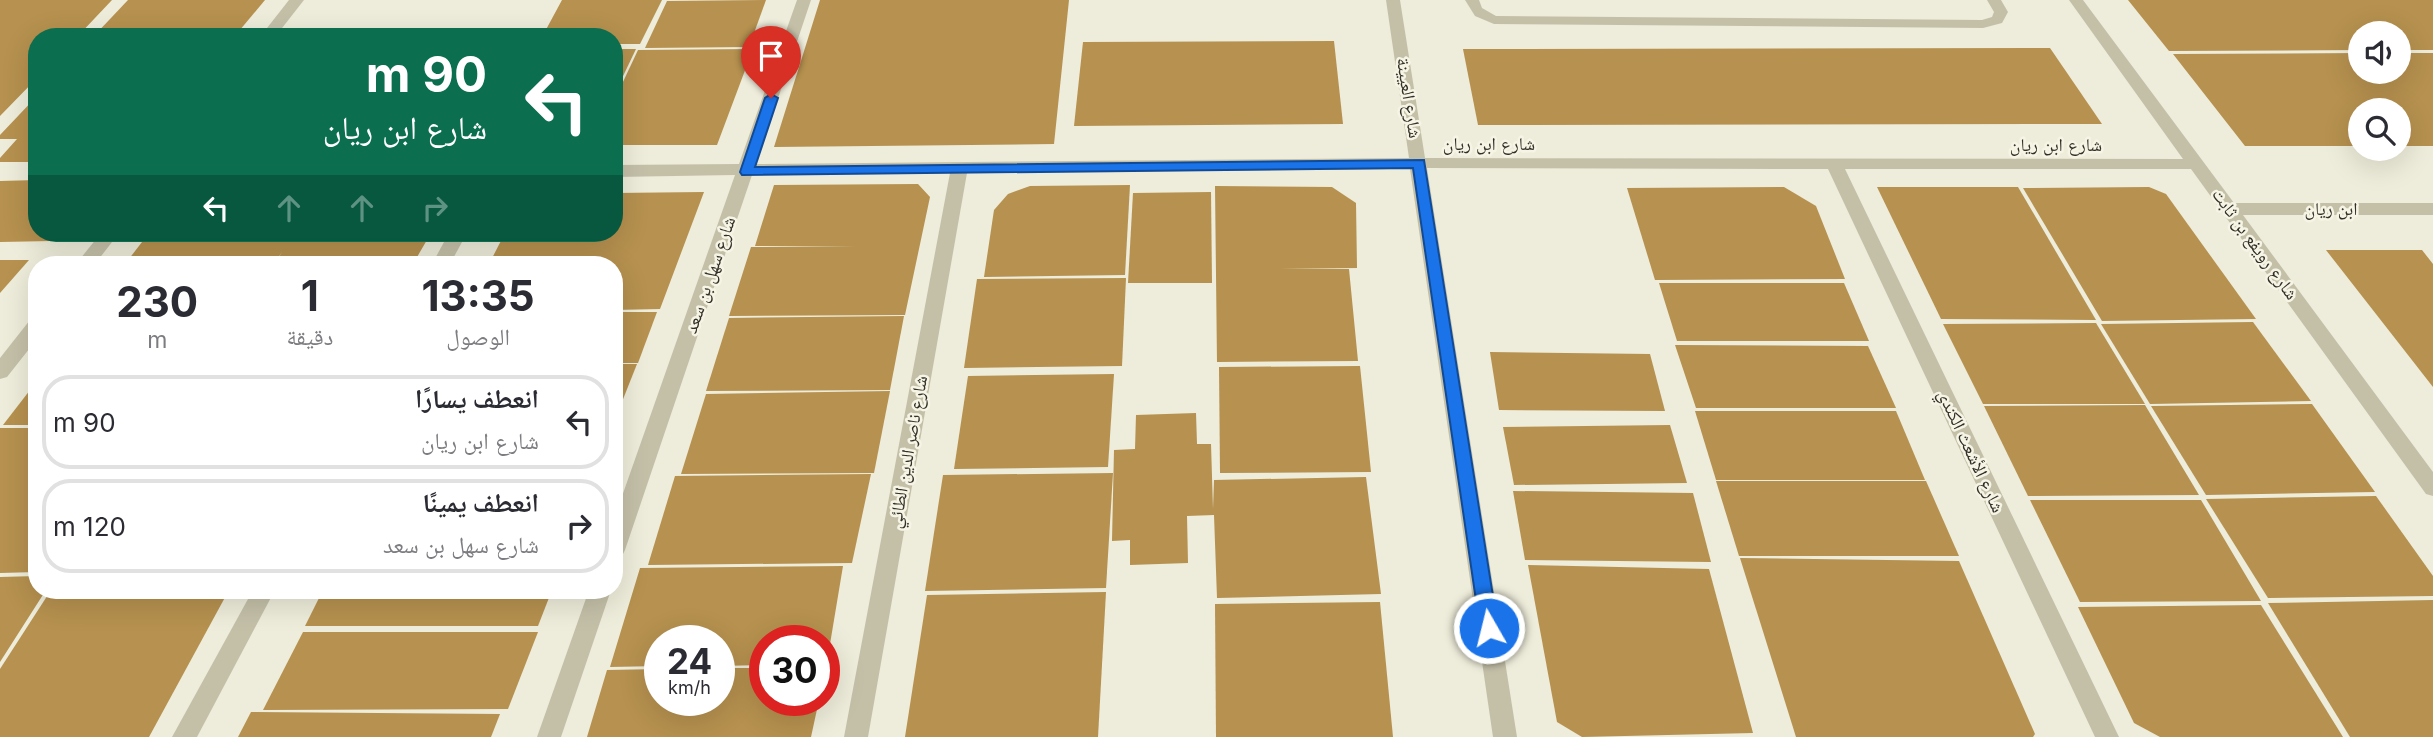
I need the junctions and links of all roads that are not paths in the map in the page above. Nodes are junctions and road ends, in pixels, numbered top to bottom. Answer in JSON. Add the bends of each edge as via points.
{"nodes":[{"id":1,"x":297,"y":0,"type":"edge"},
{"id":2,"x":804,"y":0,"type":"edge"},
{"id":3,"x":1393,"y":0,"type":"edge"},
{"id":4,"x":1472,"y":0,"type":"edge"},
{"id":5,"x":1994,"y":0,"type":"edge"},
{"id":6,"x":2076,"y":0,"type":"edge"},
{"id":7,"x":274,"y":28,"type":"edge"},
{"id":8,"x":1420,"y":163,"type":"junction"},
{"id":9,"x":1834,"y":164,"type":"junction"},
{"id":10,"x":2196,"y":164,"type":"junction"},
{"id":11,"x":960,"y":167,"type":"junction"},
{"id":12,"x":623,"y":171,"type":"edge"},
{"id":13,"x":747,"y":172,"type":"junction"},
{"id":14,"x":2229,"y":209,"type":"junction"},
{"id":15,"x":2433,"y":209,"type":"edge"},
{"id":16,"x":103,"y":242,"type":"edge"},
{"id":17,"x":91,"y":256,"type":"edge"},
{"id":18,"x":28,"y":337,"type":"edge"},
{"id":19,"x":0,"y":372,"type":"edge"},
{"id":20,"x":2433,"y":488,"type":"edge"},
{"id":21,"x":623,"y":524,"type":"edge"},
{"id":22,"x":259,"y":599,"type":"edge"},
{"id":23,"x":597,"y":599,"type":"edge"},
{"id":24,"x":184,"y":737,"type":"edge"},
{"id":25,"x":549,"y":737,"type":"edge"},
{"id":26,"x":856,"y":737,"type":"edge"},
{"id":27,"x":1505,"y":737,"type":"edge"},
{"id":28,"x":2107,"y":737,"type":"edge"}],
"edges":[{"from":1,"to":7,"type":"street"},
{"from":2,"to":13,"type":"street","name":"شارع سهل بن سعد"},
{"from":3,"to":8,"type":"street","name":"شارع العيينة"},
{"from":4,"to":5,"type":"lane","via":[[1482,16],[1494,20],[1969,24],[1997,20],[2001,12]]},
{"from":6,"to":10,"type":"street","name":"شارع رويفع بن ثابت"},
{"from":8,"to":9,"type":"street","name":"شارع ابن ريان"},
{"from":8,"to":11,"type":"street","name":"شارع ابن ريان"},
{"from":8,"to":27,"type":"street","name":"شارع العيينة"},
{"from":9,"to":10,"type":"street","name":"شارع ابن ريان"},
{"from":9,"to":28,"type":"street","name":"شارع الأشعث الكندي"},
{"from":10,"to":14,"type":"street","name":"شارع رويفع بن ثابت"},
{"from":11,"to":13,"type":"street","name":"شارع ابن ريان"},
{"from":11,"to":26,"type":"street","name":"شارع ناصر الدين الطائي"},
{"from":12,"to":13,"type":"street","name":"شارع ابن ريان"},
{"from":13,"to":21,"type":"street","name":"شارع سهل بن سعد"},
{"from":14,"to":15,"type":"street","name":"ابن ريان"},
{"from":14,"to":20,"type":"street","name":"شارع رويفع بن ثابت"},
{"from":16,"to":17,"type":"street"},
{"from":18,"to":19,"type":"street"},
{"from":22,"to":24,"type":"street"},
{"from":23,"to":25,"type":"street"}]}
